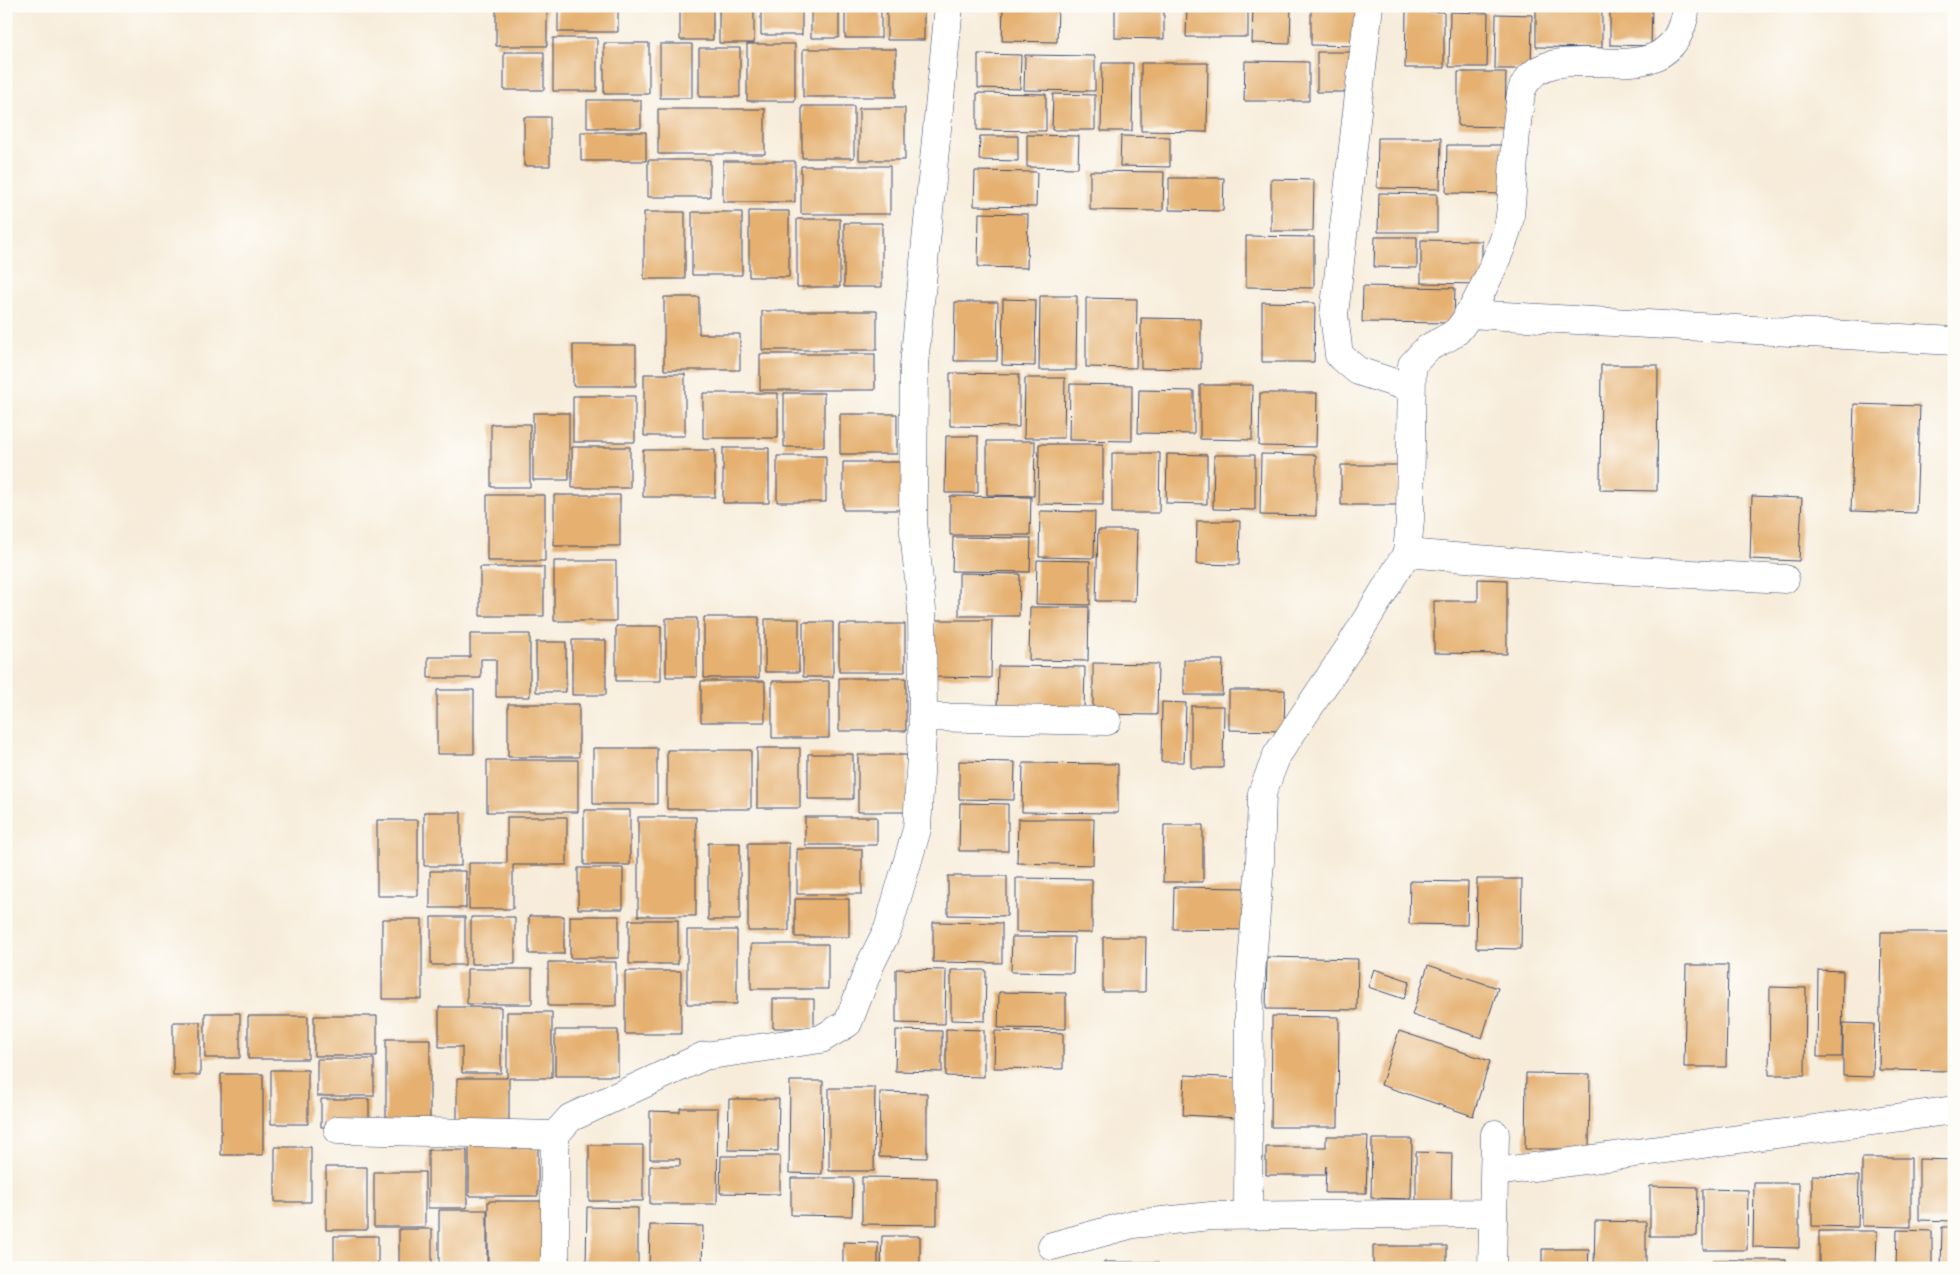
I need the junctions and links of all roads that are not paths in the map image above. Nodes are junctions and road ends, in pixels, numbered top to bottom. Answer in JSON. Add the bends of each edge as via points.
{"nodes":[{"id":1,"x":949,"y":6,"type":"edge"},
{"id":2,"x":1368,"y":6,"type":"edge"},
{"id":3,"x":1686,"y":6,"type":"edge"},
{"id":4,"x":1468,"y":314,"type":"junction"},
{"id":5,"x":1954,"y":341,"type":"edge"},
{"id":6,"x":1410,"y":388,"type":"junction"},
{"id":7,"x":1406,"y":553,"type":"junction"},
{"id":8,"x":1785,"y":580,"type":"dead end"},
{"id":9,"x":923,"y":717,"type":"junction"},
{"id":10,"x":1107,"y":721,"type":"dead end"},
{"id":11,"x":1954,"y":1110,"type":"edge"},
{"id":12,"x":338,"y":1130,"type":"dead end"},
{"id":13,"x":1495,"y":1134,"type":"dead end"},
{"id":14,"x":555,"y":1135,"type":"junction"},
{"id":15,"x":1496,"y":1172,"type":"junction"},
{"id":16,"x":1493,"y":1213,"type":"junction"},
{"id":17,"x":1248,"y":1214,"type":"junction"},
{"id":18,"x":1052,"y":1246,"type":"dead end"},
{"id":19,"x":555,"y":1268,"type":"edge"},
{"id":20,"x":1492,"y":1268,"type":"edge"}],
"edges":[{"from":1,"to":9,"type":"street","via":[[914,365],[913,522],[922,610]]},
{"from":2,"to":6,"type":"street","via":[[1334,315],[1339,355],[1358,371]]},
{"from":3,"to":4,"type":"street","via":[[1683,27],[1667,50],[1655,58],[1609,63],[1556,63],[1540,68],[1523,87],[1514,141],[1510,217],[1492,269]]},
{"from":4,"to":5,"type":"street"},
{"from":4,"to":6,"type":"street","via":[[1456,332],[1426,350],[1412,365]]},
{"from":6,"to":7,"type":"street","via":[[1410,520]]},
{"from":7,"to":8,"type":"street"},
{"from":7,"to":17,"type":"street","via":[[1349,648],[1277,755],[1262,793],[1249,1000]]},
{"from":9,"to":10,"type":"street"},
{"from":9,"to":14,"type":"street","via":[[918,829],[888,929],[848,1023],[821,1039],[704,1056],[587,1108],[570,1118]]},
{"from":11,"to":15,"type":"street"},
{"from":12,"to":14,"type":"street"},
{"from":13,"to":15,"type":"street"},
{"from":14,"to":19,"type":"street"},
{"from":15,"to":16,"type":"street"},
{"from":16,"to":17,"type":"street"},
{"from":16,"to":20,"type":"street"},
{"from":17,"to":18,"type":"street","via":[[1134,1224]]}]}
